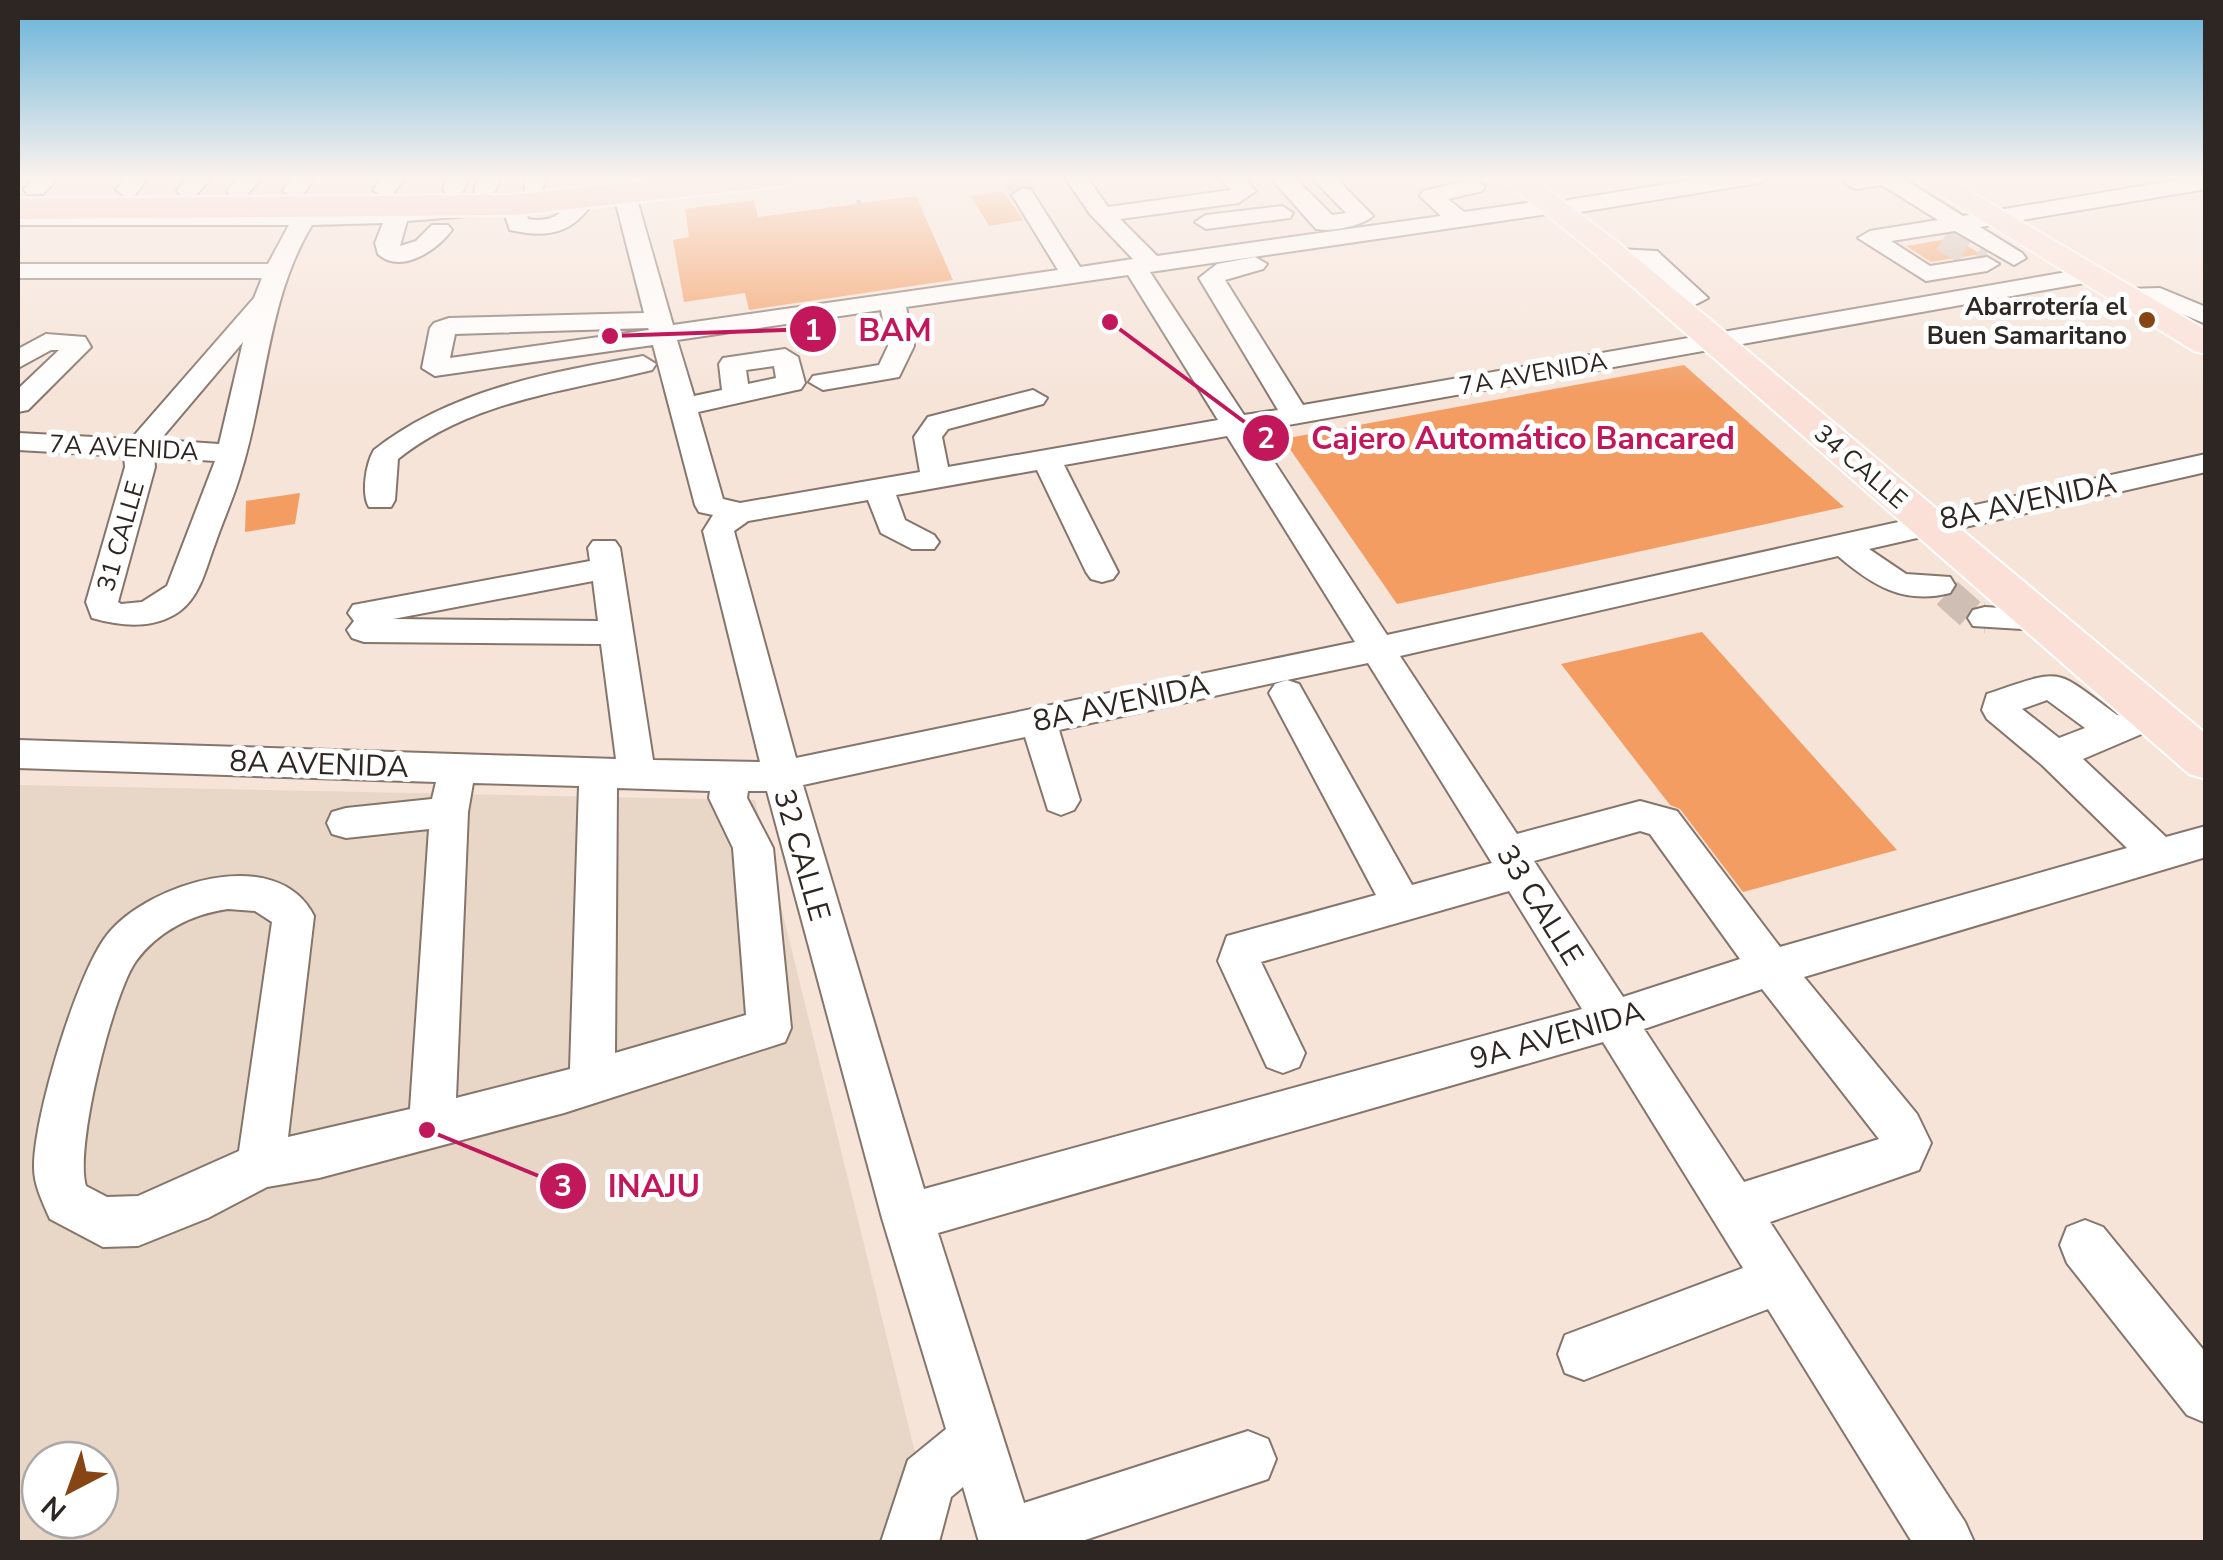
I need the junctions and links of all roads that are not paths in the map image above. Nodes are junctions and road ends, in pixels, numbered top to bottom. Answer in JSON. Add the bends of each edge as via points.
{"nodes":[{"id":1,"x":286,"y":249,"type":"edge"},
{"id":2,"x":387,"y":249,"type":"edge"},
{"id":3,"x":425,"y":249,"type":"edge"},
{"id":4,"x":639,"y":249,"type":"edge"},
{"id":5,"x":1057,"y":249,"type":"edge"},
{"id":6,"x":1123,"y":249,"type":"edge"},
{"id":7,"x":1132,"y":249,"type":"edge"},
{"id":8,"x":1349,"y":249,"type":"edge"},
{"id":9,"x":1621,"y":249,"type":"edge"},
{"id":10,"x":1887,"y":249,"type":"edge"},
{"id":11,"x":1999,"y":249,"type":"edge"},
{"id":12,"x":2024,"y":249,"type":"tunnel mouth"},
{"id":13,"x":18,"y":271,"type":"edge"},
{"id":14,"x":279,"y":271,"type":"junction"},
{"id":15,"x":2090,"y":275,"type":"junction"},
{"id":16,"x":1074,"y":276,"type":"junction"},
{"id":17,"x":2125,"y":296,"type":"junction"},
{"id":18,"x":266,"y":300,"type":"junction"},
{"id":19,"x":2206,"y":318,"type":"edge"},
{"id":20,"x":897,"y":324,"type":"junction"},
{"id":21,"x":664,"y":337,"type":"junction"},
{"id":22,"x":1716,"y":341,"type":"junction"},
{"id":23,"x":2206,"y":344,"type":"edge"},
{"id":24,"x":18,"y":360,"type":"edge"},
{"id":25,"x":736,"y":395,"type":"dead end"},
{"id":26,"x":1033,"y":398,"type":"dead end"},
{"id":27,"x":18,"y":404,"type":"edge"},
{"id":28,"x":683,"y":407,"type":"junction"},
{"id":29,"x":1295,"y":415,"type":"junction"},
{"id":30,"x":1235,"y":426,"type":"junction"},
{"id":31,"x":18,"y":440,"type":"edge"},
{"id":32,"x":139,"y":457,"type":"junction"},
{"id":33,"x":1046,"y":459,"type":"junction"},
{"id":34,"x":18,"y":460,"type":"edge"},
{"id":35,"x":228,"y":462,"type":"junction"},
{"id":36,"x":2206,"y":463,"type":"edge"},
{"id":37,"x":936,"y":478,"type":"junction"},
{"id":38,"x":879,"y":488,"type":"junction"},
{"id":39,"x":380,"y":500,"type":"dead end"},
{"id":40,"x":740,"y":513,"type":"junction"},
{"id":41,"x":1928,"y":523,"type":"junction"},
{"id":42,"x":923,"y":542,"type":"dead end"},
{"id":43,"x":1842,"y":544,"type":"junction"},
{"id":44,"x":1974,"y":562,"type":"junction"},
{"id":45,"x":1102,"y":572,"type":"dead end"},
{"id":46,"x":1985,"y":618,"type":"tunnel mouth"},
{"id":47,"x":2040,"y":619,"type":"junction"},
{"id":48,"x":617,"y":633,"type":"junction"},
{"id":49,"x":1377,"y":649,"type":"junction"},
{"id":50,"x":1287,"y":693,"type":"dead end"},
{"id":51,"x":2152,"y":715,"type":"junction"},
{"id":52,"x":1039,"y":721,"type":"junction"},
{"id":53,"x":2114,"y":731,"type":"junction"},
{"id":54,"x":18,"y":754,"type":"edge"},
{"id":55,"x":2055,"y":755,"type":"junction"},
{"id":56,"x":2206,"y":761,"type":"edge"},
{"id":57,"x":458,"y":768,"type":"junction"},
{"id":58,"x":618,"y":772,"type":"junction"},
{"id":59,"x":779,"y":776,"type":"junction"},
{"id":60,"x":730,"y":777,"type":"junction"},
{"id":61,"x":1061,"y":800,"type":"dead end"},
{"id":62,"x":450,"y":812,"type":"junction"},
{"id":63,"x":346,"y":823,"type":"dead end"},
{"id":64,"x":2206,"y":841,"type":"edge"},
{"id":65,"x":2160,"y":855,"type":"junction"},
{"id":66,"x":1513,"y":862,"type":"junction"},
{"id":67,"x":1400,"y":902,"type":"junction"},
{"id":68,"x":1771,"y":968,"type":"junction"},
{"id":69,"x":1613,"y":1020,"type":"junction"},
{"id":70,"x":1282,"y":1053,"type":"dead end"},
{"id":71,"x":592,"y":1081,"type":"junction"},
{"id":72,"x":432,"y":1127,"type":"junction"},
{"id":73,"x":260,"y":1165,"type":"junction"},
{"id":74,"x":1734,"y":1210,"type":"junction"},
{"id":75,"x":906,"y":1218,"type":"junction"},
{"id":76,"x":2085,"y":1246,"type":"dead end"},
{"id":77,"x":1778,"y":1279,"type":"junction"},
{"id":78,"x":1584,"y":1354,"type":"dead end"},
{"id":79,"x":2206,"y":1396,"type":"edge"},
{"id":80,"x":975,"y":1440,"type":"junction"},
{"id":81,"x":1248,"y":1459,"type":"dead end"},
{"id":82,"x":1007,"y":1540,"type":"edge"},
{"id":83,"x":910,"y":1542,"type":"edge"},
{"id":84,"x":1945,"y":1542,"type":"edge"}],
"edges":[{"from":1,"to":14,"type":"street","name":"31 CALLE"},
{"from":2,"to":3,"type":"street","via":[[390,254]]},
{"from":4,"to":21,"type":"street"},
{"from":5,"to":16,"type":"street"},
{"from":6,"to":16,"type":"street"},
{"from":7,"to":30,"type":"street","name":"33 CALLE"},
{"from":8,"to":29,"type":"street","via":[[1226,269],[1211,278]]},
{"from":9,"to":22,"type":"main road","name":"34 CALLE"},
{"from":10,"to":11,"type":"street","via":[[1926,274],[2014,258]]},
{"from":12,"to":15,"type":"main road"},
{"from":13,"to":14,"type":"street"},
{"from":14,"to":18,"type":"street","name":"31 CALLE"},
{"from":15,"to":17,"type":"main road"},
{"from":15,"to":22,"type":"street","name":"7A AVENIDA"},
{"from":16,"to":20,"type":"street"},
{"from":17,"to":19,"type":"street","via":[[2160,295]]},
{"from":17,"to":23,"type":"main road"},
{"from":18,"to":32,"type":"street","name":"31 CALLE"},
{"from":18,"to":35,"type":"street","name":"31 CALLE"},
{"from":20,"to":20,"type":"street","via":[[890,370],[817,359]]},
{"from":20,"to":21,"type":"street"},
{"from":21,"to":21,"type":"street","via":[[435,368],[449,326]]},
{"from":21,"to":28,"type":"street"},
{"from":21,"to":39,"type":"street","via":[[402,438],[384,456]]},
{"from":22,"to":29,"type":"street","name":"7A AVENIDA"},
{"from":22,"to":41,"type":"main road","name":"34 CALLE"},
{"from":24,"to":27,"type":"street","via":[[46,342],[78,347]]},
{"from":25,"to":28,"type":"street"},
{"from":26,"to":37,"type":"street","via":[[938,423],[928,438]]},
{"from":28,"to":40,"type":"street","via":[[710,505]]},
{"from":29,"to":30,"type":"street","name":"7A AVENIDA"},
{"from":30,"to":33,"type":"street","name":"7A AVENIDA"},
{"from":30,"to":49,"type":"street","name":"33 CALLE"},
{"from":31,"to":32,"type":"street","name":"7A AVENIDA"},
{"from":32,"to":34,"type":"street","name":"7A AVENIDA"},
{"from":32,"to":35,"type":"street","name":"7A AVENIDA"},
{"from":32,"to":35,"type":"street","name":"31 CALLE","via":[[102,602],[111,614],[156,611],[182,591]]},
{"from":33,"to":37,"type":"street","name":"7A AVENIDA"},
{"from":33,"to":45,"type":"street"},
{"from":36,"to":41,"type":"street","name":"8A AVENIDA"},
{"from":37,"to":38,"type":"street","name":"7A AVENIDA"},
{"from":38,"to":40,"type":"street","name":"7A AVENIDA"},
{"from":38,"to":42,"type":"street","via":[[892,526]]},
{"from":40,"to":59,"type":"street","name":"32 CALLE","via":[[718,531]]},
{"from":41,"to":43,"type":"street","name":"8A AVENIDA"},
{"from":41,"to":44,"type":"main road","name":"34 CALLE"},
{"from":43,"to":44,"type":"street","via":[[1912,589],[1943,589]]},
{"from":43,"to":49,"type":"street","name":"8A AVENIDA"},
{"from":44,"to":47,"type":"main road","name":"34 CALLE"},
{"from":46,"to":47,"type":"street"},
{"from":47,"to":51,"type":"main road","name":"34 CALLE"},
{"from":48,"to":48,"type":"street","via":[[364,621],[605,558]]},
{"from":48,"to":58,"type":"street"},
{"from":49,"to":52,"type":"street","name":"8A AVENIDA"},
{"from":49,"to":66,"type":"street","name":"33 CALLE"},
{"from":50,"to":67,"type":"street"},
{"from":51,"to":53,"type":"street"},
{"from":51,"to":56,"type":"main road","name":"34 CALLE"},
{"from":52,"to":59,"type":"street","name":"8A AVENIDA"},
{"from":52,"to":61,"type":"street"},
{"from":53,"to":55,"type":"street"},
{"from":53,"to":55,"type":"street","via":[[2052,685],[2000,703],[2000,710]]},
{"from":54,"to":57,"type":"street","name":"8A AVENIDA"},
{"from":55,"to":65,"type":"street"},
{"from":57,"to":58,"type":"street","name":"8A AVENIDA"},
{"from":57,"to":62,"type":"street"},
{"from":58,"to":60,"type":"street","name":"8A AVENIDA"},
{"from":58,"to":71,"type":"street","via":[[596,805]]},
{"from":59,"to":60,"type":"street","name":"8A AVENIDA"},
{"from":59,"to":75,"type":"street","name":"32 CALLE"},
{"from":60,"to":71,"type":"street","via":[[728,798],[753,848],[769,1028]]},
{"from":62,"to":63,"type":"street"},
{"from":62,"to":72,"type":"street"},
{"from":64,"to":65,"type":"street","name":"9A AVENIDA"},
{"from":65,"to":68,"type":"street","name":"9A AVENIDA"},
{"from":66,"to":67,"type":"street"},
{"from":66,"to":68,"type":"street","via":[[1652,816]]},
{"from":66,"to":69,"type":"street","name":"33 CALLE"},
{"from":67,"to":70,"type":"street","via":[[1242,949],[1239,960]]},
{"from":68,"to":69,"type":"street","name":"9A AVENIDA"},
{"from":68,"to":74,"type":"street","via":[[1906,1143],[1902,1154]]},
{"from":69,"to":74,"type":"street","name":"33 CALLE"},
{"from":69,"to":75,"type":"street","name":"9A AVENIDA"},
{"from":71,"to":72,"type":"street"},
{"from":72,"to":73,"type":"street"},
{"from":73,"to":73,"type":"street","via":[[138,1221],[102,1222],[67,1202],[57,1166],[101,990],[119,952],[148,922],[184,902],[242,891],[276,900],[294,916]]},
{"from":74,"to":77,"type":"street","name":"33 CALLE"},
{"from":75,"to":80,"type":"street","name":"32 CALLE"},
{"from":76,"to":79,"type":"street"},
{"from":77,"to":78,"type":"street"},
{"from":77,"to":84,"type":"street","name":"33 CALLE"},
{"from":80,"to":82,"type":"street","name":"32 CALLE"},
{"from":80,"to":83,"type":"street","via":[[928,1480]]},
{"from":81,"to":82,"type":"street"}]}
